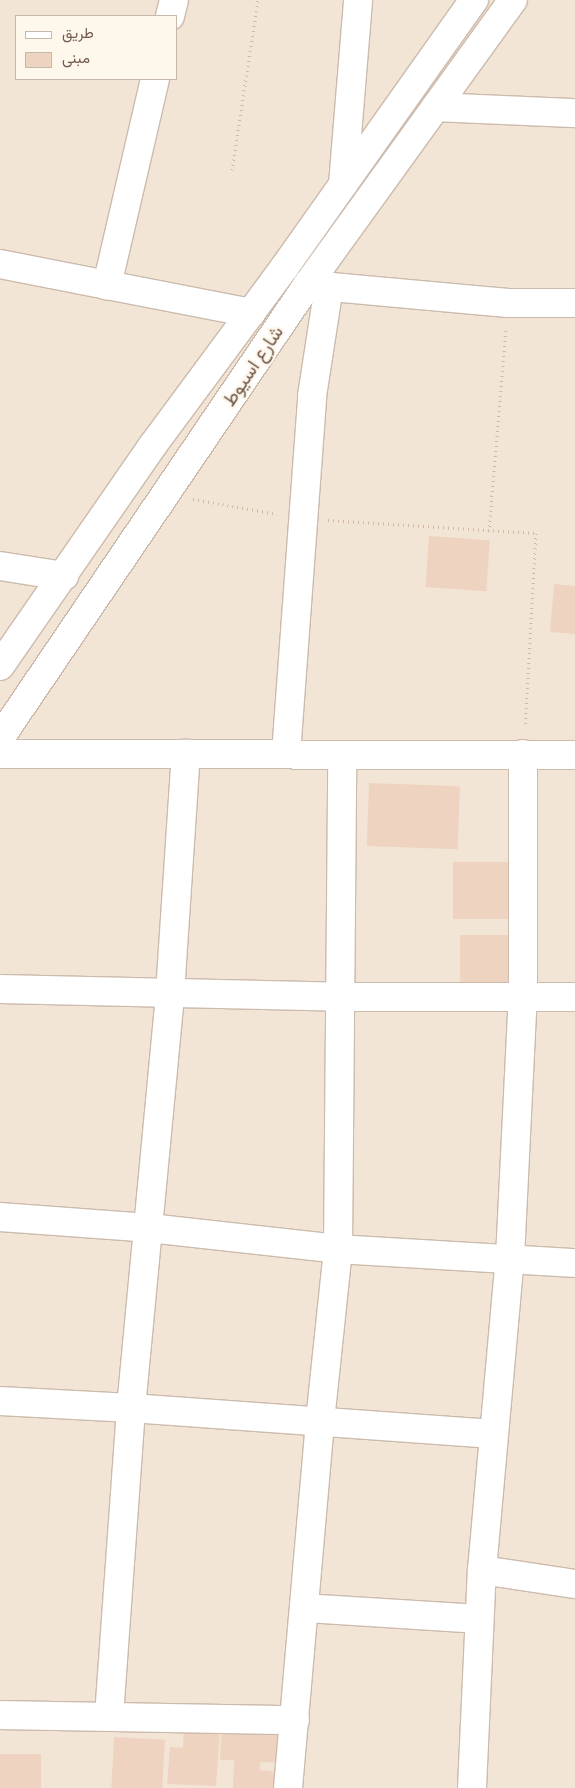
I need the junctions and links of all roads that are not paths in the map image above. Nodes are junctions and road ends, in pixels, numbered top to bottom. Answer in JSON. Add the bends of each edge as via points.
{"nodes":[{"id":1,"x":174,"y":0,"type":"edge"},
{"id":2,"x":358,"y":0,"type":"edge"},
{"id":3,"x":474,"y":0,"type":"edge"},
{"id":4,"x":513,"y":0,"type":"edge"},
{"id":5,"x":170,"y":15,"type":"edge"},
{"id":6,"x":156,"y":80,"type":"edge"},
{"id":7,"x":436,"y":107,"type":"junction"},
{"id":8,"x":575,"y":114,"type":"edge"},
{"id":9,"x":343,"y":184,"type":"junction"},
{"id":10,"x":0,"y":264,"type":"edge"},
{"id":11,"x":107,"y":285,"type":"junction"},
{"id":12,"x":318,"y":285,"type":"junction"},
{"id":13,"x":575,"y":304,"type":"edge"},
{"id":14,"x":251,"y":313,"type":"junction"},
{"id":15,"x":0,"y":566,"type":"edge"},
{"id":16,"x":64,"y":576,"type":"junction"},
{"id":17,"x":0,"y":666,"type":"edge"},
{"id":18,"x":0,"y":738,"type":"edge"},
{"id":19,"x":0,"y":754,"type":"edge"},
{"id":20,"x":186,"y":754,"type":"junction"},
{"id":21,"x":286,"y":754,"type":"junction"},
{"id":22,"x":523,"y":754,"type":"junction"},
{"id":23,"x":575,"y":755,"type":"edge"},
{"id":24,"x":342,"y":756,"type":"junction"},
{"id":25,"x":0,"y":989,"type":"edge"},
{"id":26,"x":170,"y":993,"type":"junction"},
{"id":27,"x":523,"y":996,"type":"junction"},
{"id":28,"x":341,"y":997,"type":"junction"},
{"id":29,"x":575,"y":997,"type":"edge"},
{"id":30,"x":0,"y":1217,"type":"edge"},
{"id":31,"x":149,"y":1228,"type":"junction"},
{"id":32,"x":338,"y":1249,"type":"junction"},
{"id":33,"x":510,"y":1258,"type":"junction"},
{"id":34,"x":575,"y":1263,"type":"edge"},
{"id":35,"x":0,"y":1401,"type":"edge"},
{"id":36,"x":132,"y":1408,"type":"junction"},
{"id":37,"x":320,"y":1421,"type":"junction"},
{"id":38,"x":493,"y":1434,"type":"junction"},
{"id":39,"x":482,"y":1570,"type":"junction"},
{"id":40,"x":575,"y":1584,"type":"edge"},
{"id":41,"x":305,"y":1608,"type":"junction"},
{"id":42,"x":478,"y":1619,"type":"junction"},
{"id":43,"x":0,"y":1715,"type":"edge"},
{"id":44,"x":109,"y":1716,"type":"junction"},
{"id":45,"x":295,"y":1720,"type":"junction"},
{"id":46,"x":288,"y":1788,"type":"edge"},
{"id":47,"x":472,"y":1788,"type":"edge"}],
"edges":[{"from":1,"to":5,"type":"street"},
{"from":2,"to":9,"type":"street"},
{"from":3,"to":9,"type":"street","name":"شارع اسيوط"},
{"from":4,"to":7,"type":"street","name":"شارع اسيوط"},
{"from":6,"to":11,"type":"street"},
{"from":7,"to":8,"type":"street"},
{"from":7,"to":12,"type":"street","name":"شارع اسيوط","via":[[398,157]]},
{"from":9,"to":14,"type":"street","name":"شارع اسيوط"},
{"from":10,"to":11,"type":"street"},
{"from":11,"to":14,"type":"street"},
{"from":12,"to":13,"type":"street","via":[[508,303]]},
{"from":12,"to":18,"type":"street","name":"شارع اسيوط","via":[[165,494]]},
{"from":12,"to":21,"type":"street"},
{"from":14,"to":16,"type":"street","name":"شارع اسيوط","via":[[153,445]]},
{"from":15,"to":16,"type":"street"},
{"from":16,"to":17,"type":"street","name":"شارع اسيوط"},
{"from":19,"to":20,"type":"street"},
{"from":20,"to":21,"type":"street"},
{"from":20,"to":26,"type":"street"},
{"from":21,"to":24,"type":"street"},
{"from":22,"to":23,"type":"street"},
{"from":22,"to":24,"type":"street"},
{"from":22,"to":27,"type":"street"},
{"from":24,"to":28,"type":"street"},
{"from":25,"to":26,"type":"street"},
{"from":26,"to":28,"type":"street"},
{"from":26,"to":31,"type":"street"},
{"from":27,"to":28,"type":"street"},
{"from":27,"to":29,"type":"street"},
{"from":27,"to":33,"type":"street"},
{"from":28,"to":32,"type":"street"},
{"from":30,"to":31,"type":"street"},
{"from":31,"to":32,"type":"street"},
{"from":31,"to":36,"type":"street"},
{"from":32,"to":33,"type":"street"},
{"from":32,"to":37,"type":"street"},
{"from":33,"to":34,"type":"street"},
{"from":33,"to":38,"type":"street"},
{"from":35,"to":36,"type":"street"},
{"from":36,"to":37,"type":"street"},
{"from":36,"to":44,"type":"street"},
{"from":37,"to":38,"type":"street"},
{"from":37,"to":41,"type":"street"},
{"from":38,"to":39,"type":"street"},
{"from":39,"to":40,"type":"street"},
{"from":39,"to":42,"type":"street"},
{"from":41,"to":42,"type":"street"},
{"from":41,"to":45,"type":"street"},
{"from":42,"to":47,"type":"street"},
{"from":43,"to":44,"type":"street"},
{"from":44,"to":45,"type":"street"},
{"from":45,"to":46,"type":"street"}]}
